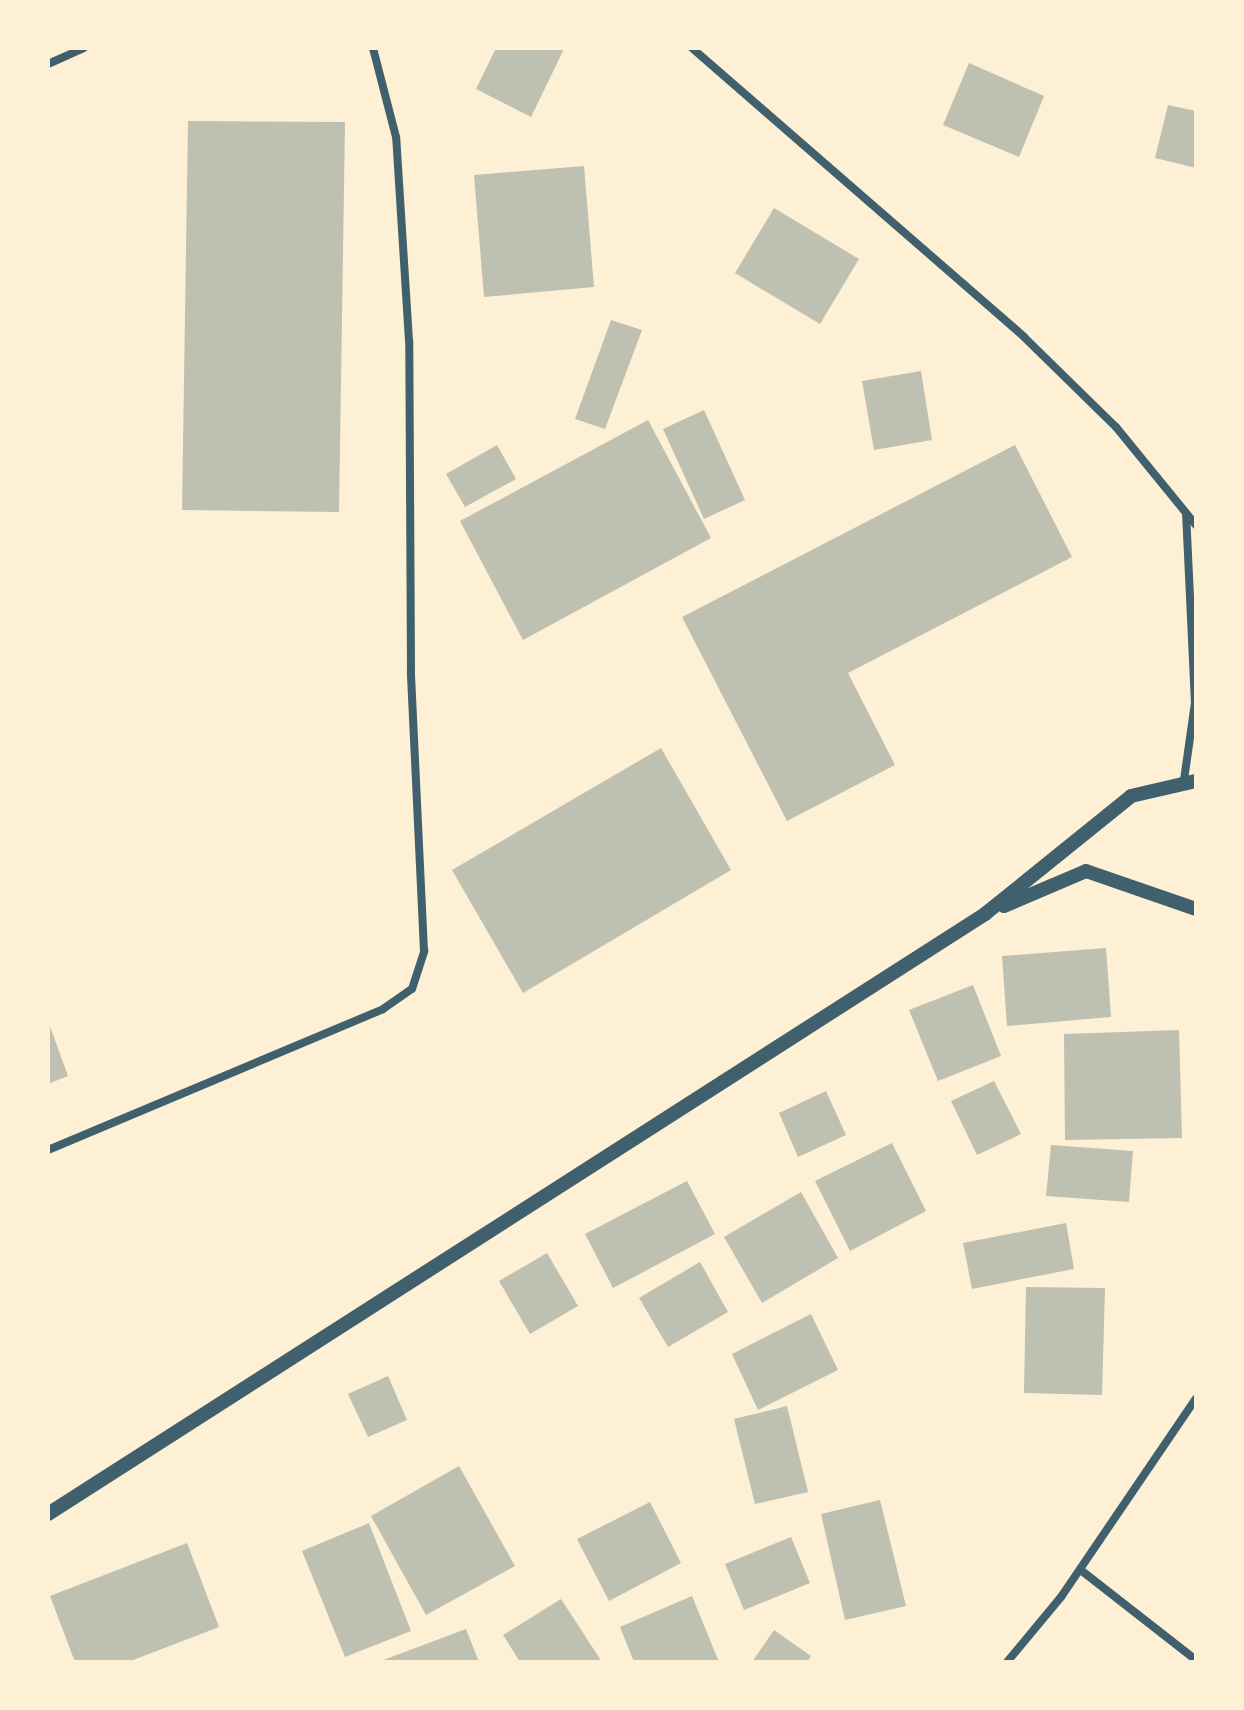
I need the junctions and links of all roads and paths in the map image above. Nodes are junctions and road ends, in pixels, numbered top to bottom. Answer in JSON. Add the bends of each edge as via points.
{"nodes":[{"id":1,"x":84,"y":48,"type":"edge"},
{"id":2,"x":373,"y":48,"type":"edge"},
{"id":3,"x":692,"y":48,"type":"edge"},
{"id":4,"x":48,"y":64,"type":"edge"},
{"id":5,"x":1186,"y":514,"type":"junction"},
{"id":6,"x":1196,"y":525,"type":"edge"},
{"id":7,"x":1190,"y":780,"type":"edge"},
{"id":8,"x":1196,"y":909,"type":"edge"},
{"id":9,"x":985,"y":914,"type":"junction"},
{"id":10,"x":48,"y":1150,"type":"edge"},
{"id":11,"x":1196,"y":1398,"type":"edge"},
{"id":12,"x":48,"y":1514,"type":"edge"},
{"id":13,"x":1061,"y":1597,"type":"junction"},
{"id":14,"x":1196,"y":1660,"type":"edge"},
{"id":15,"x":1007,"y":1662,"type":"edge"}],
"edges":[{"from":1,"to":4,"type":"street"},
{"from":2,"to":10,"type":"street","via":[[396,137],[409,341],[411,672],[424,951],[412,989],[383,1009]]},
{"from":3,"to":5,"type":"street","via":[[1024,337],[1116,427]]},
{"from":5,"to":6,"type":"street"},
{"from":5,"to":7,"type":"street","via":[[1195,703]]},
{"from":7,"to":9,"type":"street","via":[[1131,796]]},
{"from":8,"to":9,"type":"street","via":[[1086,871]]},
{"from":9,"to":12,"type":"street"},
{"from":11,"to":13,"type":"street"},
{"from":13,"to":14,"type":"street","via":[[1085,1567]]},
{"from":13,"to":15,"type":"street"}]}
